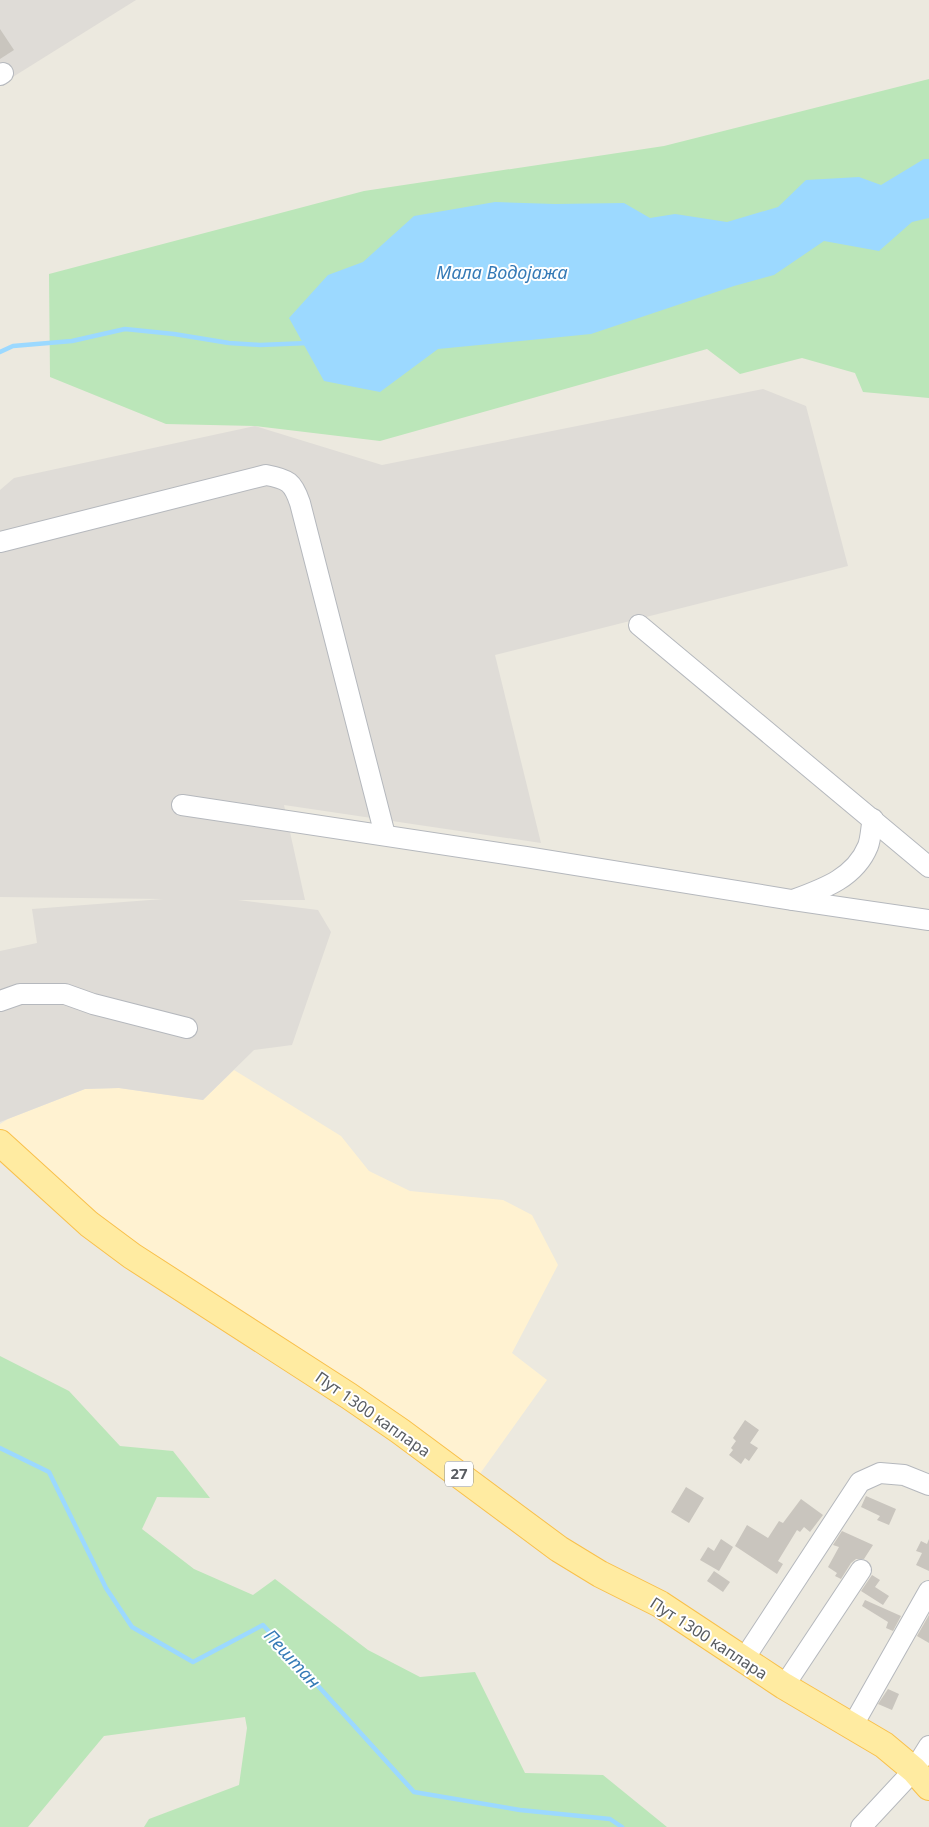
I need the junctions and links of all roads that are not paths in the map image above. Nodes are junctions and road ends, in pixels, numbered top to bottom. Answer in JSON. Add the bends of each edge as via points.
{"nodes":[{"id":1,"x":0,"y":542,"type":"edge"},
{"id":2,"x":639,"y":625,"type":"dead end"},
{"id":3,"x":182,"y":805,"type":"dead end"},
{"id":4,"x":872,"y":819,"type":"junction"},
{"id":5,"x":385,"y":835,"type":"junction"},
{"id":6,"x":929,"y":867,"type":"edge"},
{"id":7,"x":792,"y":900,"type":"junction"},
{"id":8,"x":929,"y":920,"type":"edge"},
{"id":9,"x":0,"y":1001,"type":"edge"},
{"id":10,"x":187,"y":1028,"type":"dead end"},
{"id":11,"x":0,"y":1143,"type":"edge"},
{"id":12,"x":929,"y":1486,"type":"edge"},
{"id":13,"x":861,"y":1570,"type":"dead end"},
{"id":14,"x":929,"y":1590,"type":"edge"},
{"id":15,"x":744,"y":1659,"type":"junction"},
{"id":16,"x":784,"y":1686,"type":"junction"},
{"id":17,"x":853,"y":1726,"type":"junction"},
{"id":18,"x":929,"y":1746,"type":"edge"},
{"id":19,"x":921,"y":1778,"type":"edge"},
{"id":20,"x":861,"y":1827,"type":"edge"}],
"edges":[{"from":1,"to":5,"type":"street","via":[[266,475],[287,480],[295,489],[300,503]]},
{"from":2,"to":4,"type":"street"},
{"from":3,"to":5,"type":"street"},
{"from":4,"to":6,"type":"street"},
{"from":4,"to":7,"type":"street","via":[[868,846],[853,870],[828,887]]},
{"from":5,"to":7,"type":"street"},
{"from":7,"to":8,"type":"street"},
{"from":9,"to":10,"type":"street","via":[[20,994],[65,994]]},
{"from":11,"to":15,"type":"main road","name":"Пут 1300 каплара","number":"27","via":[[89,1224],[132,1256],[393,1426],[559,1549],[660,1604]]},
{"from":12,"to":15,"type":"street","via":[[904,1475],[880,1473],[860,1482]]},
{"from":13,"to":16,"type":"street"},
{"from":14,"to":17,"type":"street"},
{"from":15,"to":16,"type":"main road","name":"Пут 1300 каплара","number":"27"},
{"from":16,"to":17,"type":"main road","name":"Пут 1300 каплара","number":"27"},
{"from":17,"to":19,"type":"main road","name":"Пут 1300 каплара","number":"27","via":[[884,1745]]},
{"from":18,"to":19,"type":"street"},
{"from":19,"to":20,"type":"street"}]}
